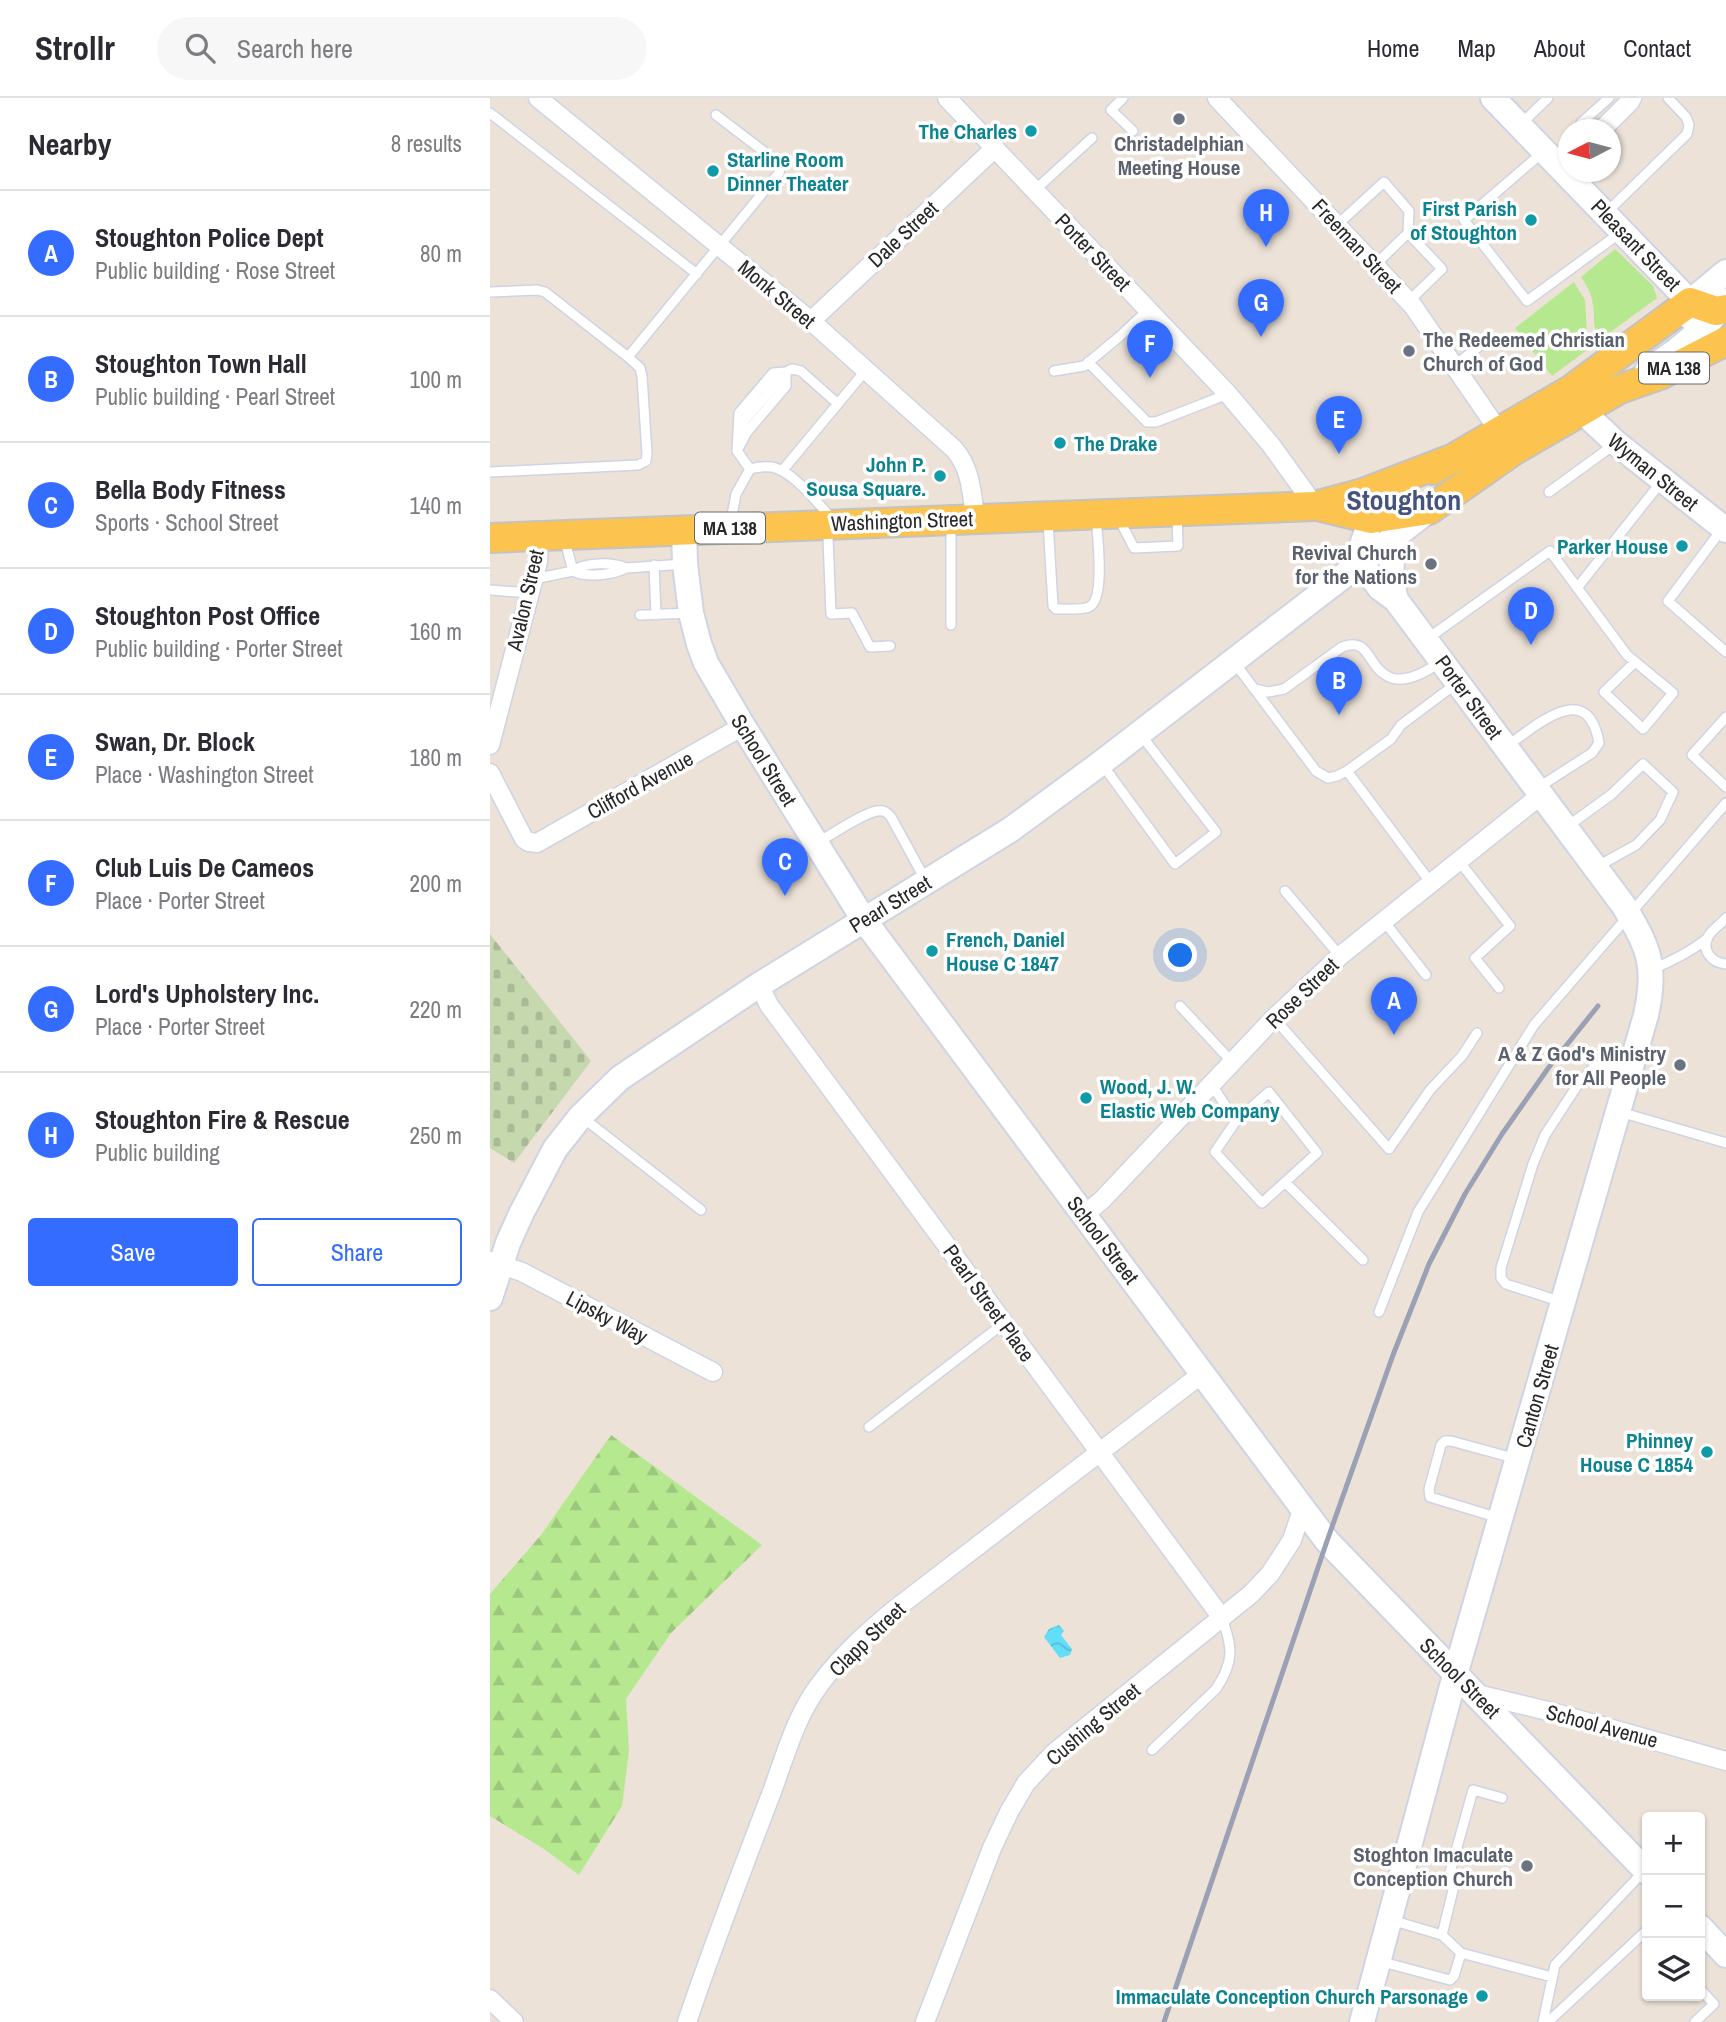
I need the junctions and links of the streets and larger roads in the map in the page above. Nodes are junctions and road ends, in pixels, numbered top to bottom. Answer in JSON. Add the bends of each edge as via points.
{"nodes":[{"id":1,"x":538,"y":98,"type":"edge"},
{"id":2,"x":947,"y":98,"type":"edge"},
{"id":3,"x":1217,"y":98,"type":"edge"},
{"id":4,"x":1493,"y":98,"type":"edge"},
{"id":5,"x":995,"y":148,"type":"junction"},
{"id":6,"x":1557,"y":158,"type":"edge"},
{"id":7,"x":1726,"y":272,"type":"edge"},
{"id":8,"x":1715,"y":306,"type":"edge"},
{"id":9,"x":811,"y":321,"type":"junction"},
{"id":10,"x":1726,"y":341,"type":"edge"},
{"id":11,"x":1620,"y":389,"type":"junction"},
{"id":12,"x":1582,"y":411,"type":"junction"},
{"id":13,"x":1506,"y":441,"type":"junction"},
{"id":14,"x":1449,"y":460,"type":"junction"},
{"id":15,"x":1315,"y":506,"type":"junction"},
{"id":16,"x":1429,"y":510,"type":"junction"},
{"id":17,"x":963,"y":519,"type":"junction"},
{"id":18,"x":1371,"y":519,"type":"junction"},
{"id":19,"x":1725,"y":529,"type":"edge"},
{"id":20,"x":684,"y":530,"type":"junction"},
{"id":21,"x":551,"y":535,"type":"junction"},
{"id":22,"x":490,"y":538,"type":"edge"},
{"id":23,"x":1393,"y":539,"type":"junction"},
{"id":24,"x":1361,"y":564,"type":"junction"},
{"id":25,"x":1396,"y":600,"type":"junction"},
{"id":26,"x":495,"y":700,"type":"edge"},
{"id":27,"x":743,"y":726,"type":"junction"},
{"id":28,"x":490,"y":745,"type":"edge"},
{"id":29,"x":490,"y":773,"type":"edge"},
{"id":30,"x":1539,"y":792,"type":"junction"},
{"id":31,"x":864,"y":920,"type":"junction"},
{"id":32,"x":759,"y":985,"type":"junction"},
{"id":33,"x":1084,"y":1216,"type":"junction"},
{"id":34,"x":495,"y":1263,"type":"edge"},
{"id":35,"x":490,"y":1298,"type":"edge"},
{"id":36,"x":713,"y":1372,"type":"dead end"},
{"id":37,"x":1203,"y":1374,"type":"junction"},
{"id":38,"x":1100,"y":1453,"type":"junction"},
{"id":39,"x":1303,"y":1507,"type":"junction"},
{"id":40,"x":1222,"y":1618,"type":"junction"},
{"id":41,"x":1455,"y":1675,"type":"junction"},
{"id":42,"x":1477,"y":1694,"type":"junction"},
{"id":43,"x":1726,"y":1761,"type":"edge"},
{"id":44,"x":1642,"y":1867,"type":"edge"},
{"id":45,"x":1705,"y":1932,"type":"edge"},
{"id":46,"x":1726,"y":1955,"type":"edge"},
{"id":47,"x":490,"y":1999,"type":"edge"},
{"id":48,"x":514,"y":2022,"type":"edge"},
{"id":49,"x":687,"y":2022,"type":"edge"},
{"id":50,"x":925,"y":2022,"type":"edge"},
{"id":51,"x":1362,"y":2022,"type":"edge"}],
"edges":[{"from":1,"to":9,"type":"street","name":"Monk Street"},
{"from":2,"to":5,"type":"street","name":"Porter Street"},
{"from":3,"to":13,"type":"street","name":"Freeman Street","via":[[1409,301]]},
{"from":4,"to":6,"type":"main road","name":"Pleasant Street"},
{"from":5,"to":9,"type":"street","name":"Dale Street"},
{"from":5,"to":15,"type":"street","name":"Porter Street","via":[[1228,394]]},
{"from":6,"to":8,"type":"main road","name":"Pleasant Street","via":[[1623,231]]},
{"from":7,"to":8,"type":"main road","name":"Washington Street","number":"MA 138"},
{"from":8,"to":11,"type":"main road","name":"Washington Street","number":"MA 138","via":[[1707,325]]},
{"from":8,"to":13,"type":"main road","name":"Washington Street","number":"MA 138","via":[[1572,388]]},
{"from":9,"to":17,"type":"street","name":"Monk Street","via":[[960,456],[969,476]]},
{"from":10,"to":11,"type":"main road","name":"Washington Street","number":"MA 138","via":[[1660,376]]},
{"from":11,"to":12,"type":"main road","name":"Washington Street","number":"MA 138"},
{"from":12,"to":13,"type":"main road","name":"Washington Street","number":"MA 138"},
{"from":12,"to":19,"type":"main road","name":"Wyman Street"},
{"from":13,"to":14,"type":"main road","name":"Washington Street","number":"MA 138"},
{"from":13,"to":16,"type":"main road","name":"Washington Street","number":"MA 138"},
{"from":14,"to":15,"type":"main road","name":"Washington Street","number":"MA 138"},
{"from":14,"to":18,"type":"main road","name":"Washington Street","number":"MA 138","via":[[1381,505]]},
{"from":15,"to":17,"type":"main road","name":"Washington Street","number":"MA 138"},
{"from":15,"to":18,"type":"main road","name":"Washington Street","number":"MA 138"},
{"from":16,"to":18,"type":"main road","name":"Washington Street","number":"MA 138"},
{"from":16,"to":23,"type":"main road","name":"Pearl Street","number":"MA 138"},
{"from":17,"to":20,"type":"main road","name":"Washington Street","number":"MA 138"},
{"from":18,"to":24,"type":"main road"},
{"from":20,"to":21,"type":"main road","name":"Washington Street","number":"MA 138"},
{"from":20,"to":27,"type":"main road","name":"School Street","via":[[691,613],[699,644]]},
{"from":21,"to":22,"type":"main road","name":"Washington Street","number":"MA 138"},
{"from":21,"to":26,"type":"street","name":"Avalon Street","via":[[538,562]]},
{"from":23,"to":24,"type":"main road","name":"Pearl Street","number":"MA 138"},
{"from":23,"to":25,"type":"main road","via":[[1391,578]]},
{"from":24,"to":25,"type":"main road","name":"Porter Street"},
{"from":24,"to":31,"type":"main road","name":"Pearl Street","via":[[1010,830]]},
{"from":25,"to":30,"type":"main road","name":"Porter Street"},
{"from":26,"to":28,"type":"street","name":"Avalon Street"},
{"from":27,"to":29,"type":"street","name":"Clifford Avenue","via":[[537,843],[524,839]]},
{"from":27,"to":31,"type":"main road","name":"School Street"},
{"from":30,"to":33,"type":"street","name":"Rose Street","via":[[1340,956],[1274,1018]]},
{"from":30,"to":41,"type":"main road","name":"Canton Street","via":[[1629,916],[1647,948],[1651,990]]},
{"from":31,"to":32,"type":"main road","name":"Pearl Street"},
{"from":31,"to":33,"type":"main road","name":"School Street"},
{"from":32,"to":34,"type":"main road","name":"Pearl Street","via":[[620,1078],[581,1116],[555,1149]]},
{"from":32,"to":38,"type":"street","name":"Pearl Street Place","via":[[769,1005]]},
{"from":33,"to":37,"type":"main road","name":"School Street"},
{"from":34,"to":35,"type":"main road","name":"Pearl Street"},
{"from":34,"to":36,"type":"street","name":"Lipsky Way","via":[[522,1272]]},
{"from":37,"to":38,"type":"street","name":"Clapp Street"},
{"from":37,"to":39,"type":"main road","name":"School Street"},
{"from":38,"to":40,"type":"street","name":"Pearl Street Place"},
{"from":38,"to":49,"type":"street","name":"Clapp Street","via":[[894,1610],[852,1647],[813,1695],[794,1734]]},
{"from":39,"to":40,"type":"street","name":"Cushing Street","via":[[1292,1540],[1270,1574]]},
{"from":39,"to":41,"type":"main road","name":"School Street","via":[[1327,1541]]},
{"from":40,"to":50,"type":"street","name":"Cushing Street","via":[[1055,1752],[1026,1783],[992,1848]]},
{"from":41,"to":42,"type":"main road","name":"School Street"},
{"from":41,"to":51,"type":"main road","name":"Canton Street"},
{"from":42,"to":43,"type":"street","name":"School Avenue"},
{"from":42,"to":44,"type":"main road","name":"School Street"},
{"from":45,"to":46,"type":"main road"},
{"from":47,"to":48,"type":"street"}]}
